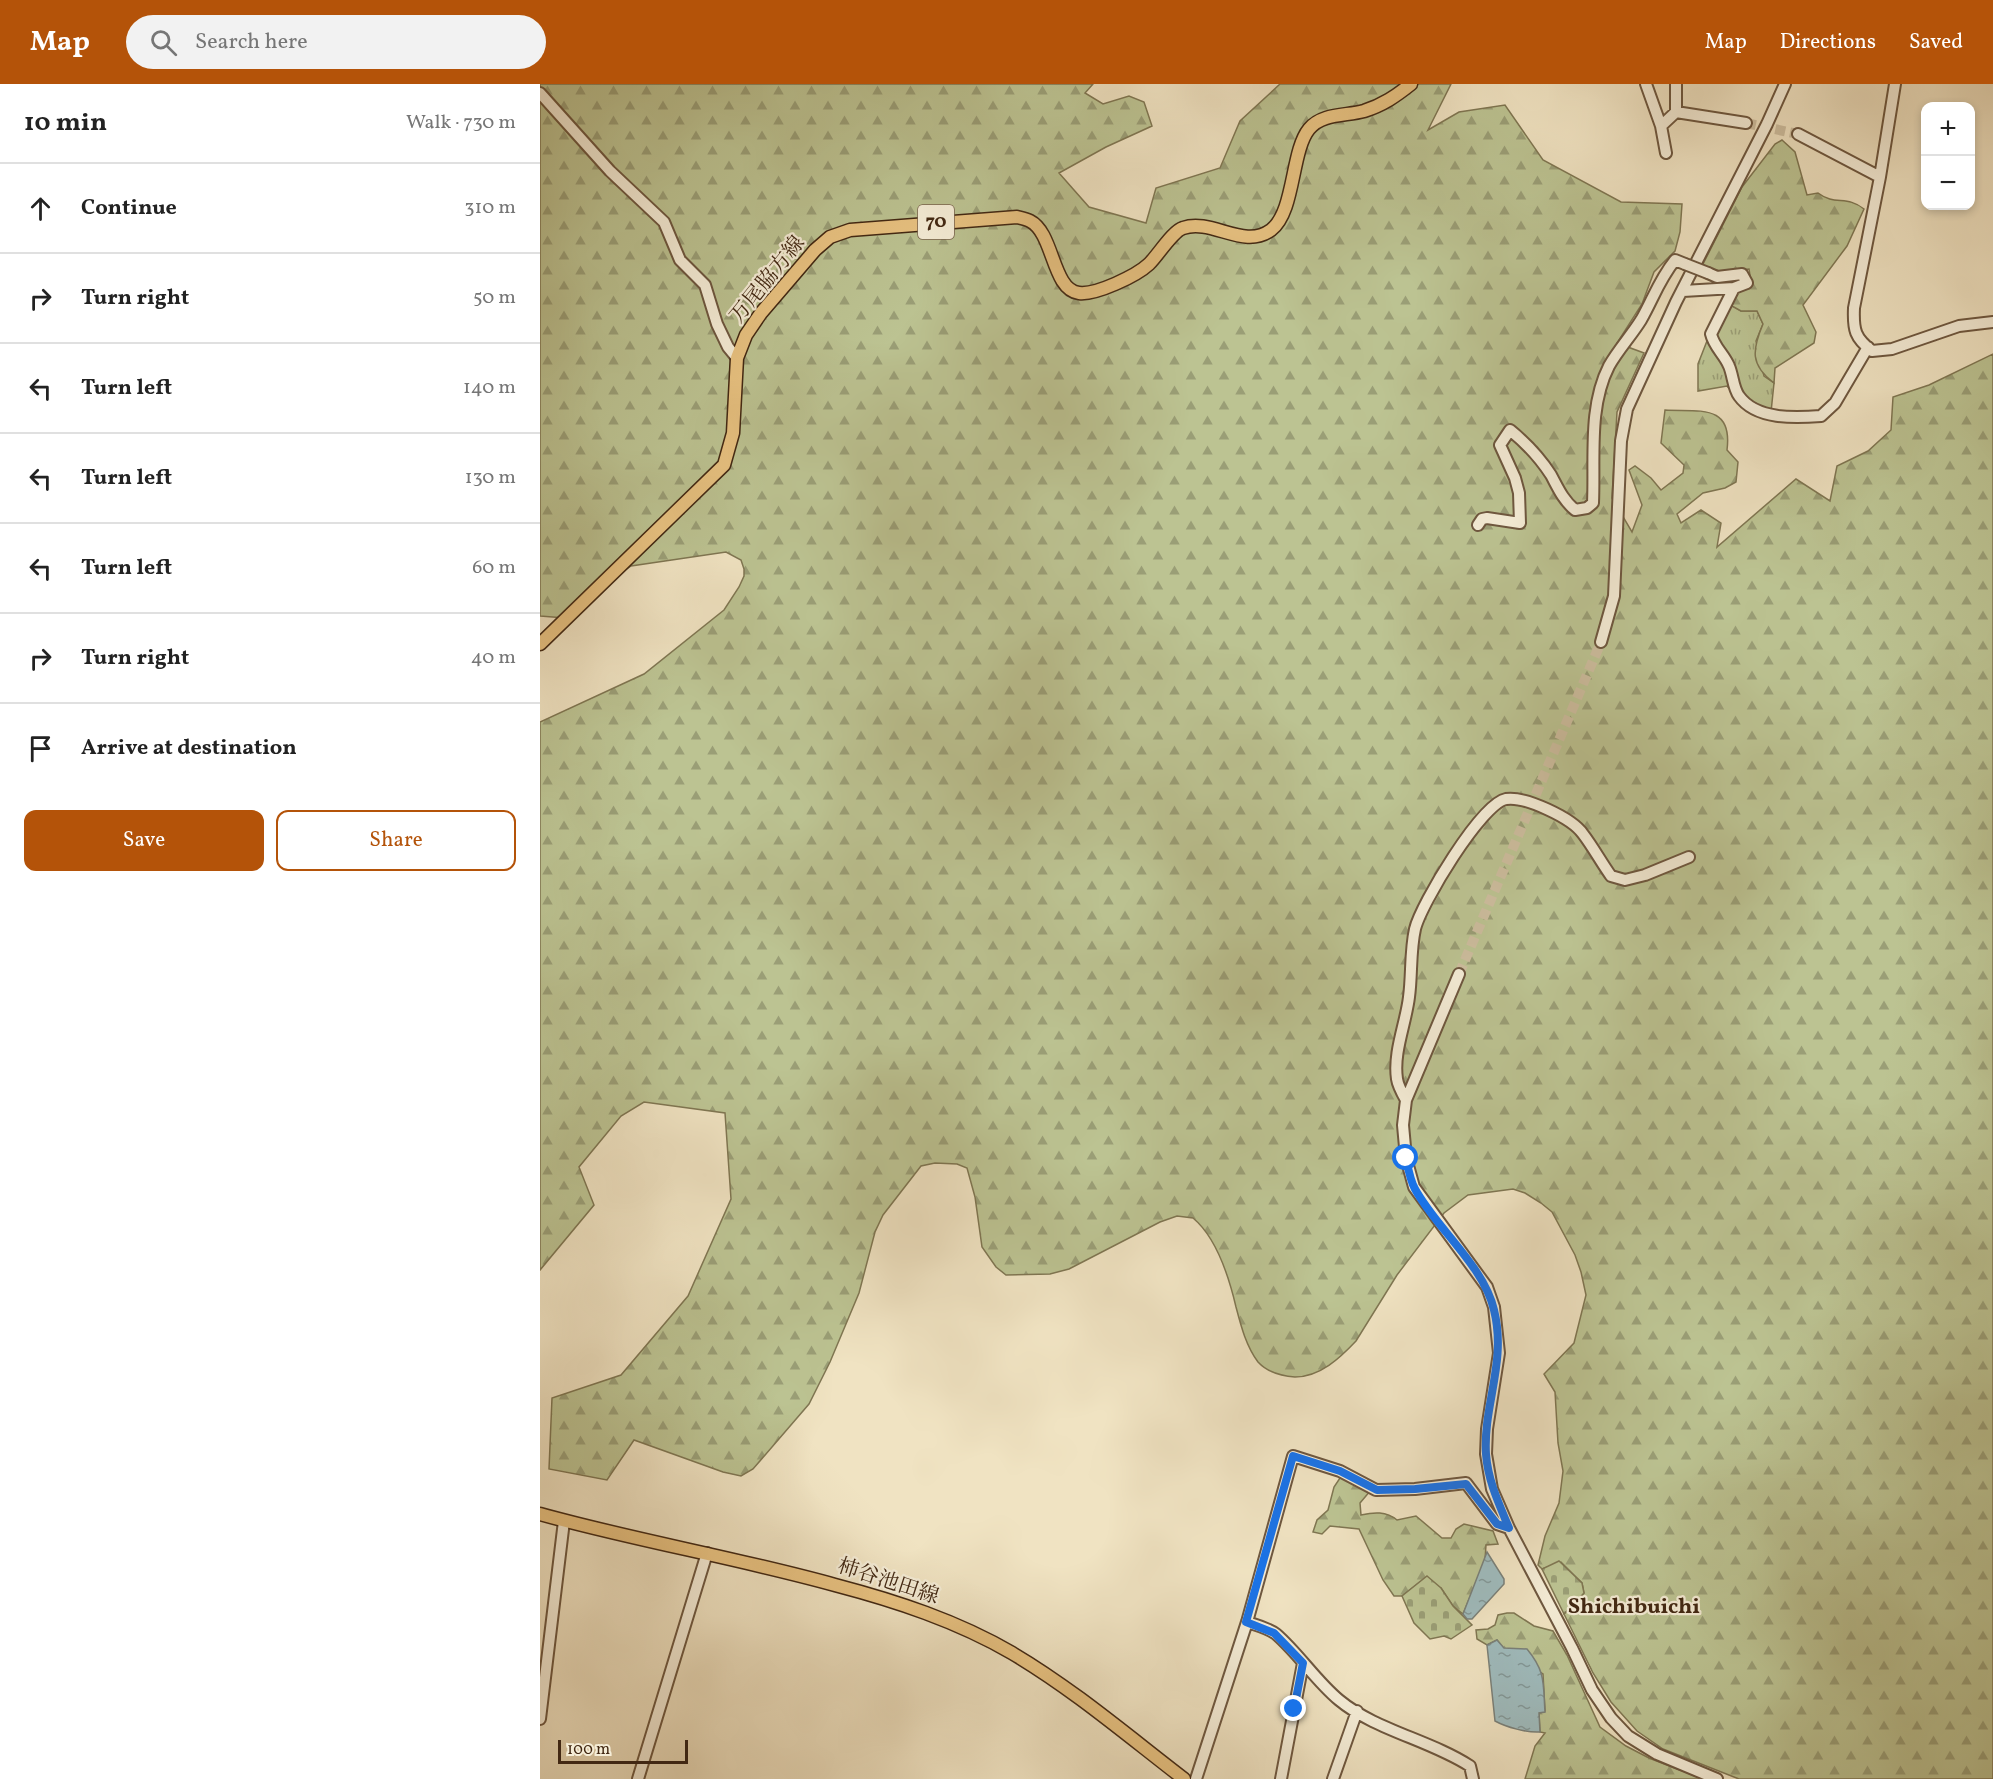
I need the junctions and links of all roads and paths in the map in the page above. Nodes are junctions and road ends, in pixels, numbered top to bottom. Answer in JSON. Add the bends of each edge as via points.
{"nodes":[{"id":1,"x":1411,"y":84,"type":"edge"},
{"id":2,"x":1646,"y":84,"type":"edge"},
{"id":3,"x":1676,"y":84,"type":"edge"},
{"id":4,"x":1785,"y":84,"type":"edge"},
{"id":5,"x":1895,"y":84,"type":"edge"},
{"id":6,"x":540,"y":93,"type":"edge"},
{"id":7,"x":1676,"y":112,"type":"junction"},
{"id":8,"x":1746,"y":123,"type":"tunnel mouth"},
{"id":9,"x":1661,"y":126,"type":"junction"},
{"id":10,"x":1798,"y":134,"type":"tunnel mouth"},
{"id":11,"x":1666,"y":153,"type":"dead end"},
{"id":12,"x":1880,"y":177,"type":"junction"},
{"id":13,"x":1734,"y":288,"type":"junction"},
{"id":14,"x":1683,"y":291,"type":"junction"},
{"id":15,"x":1993,"y":322,"type":"edge"},
{"id":16,"x":1868,"y":347,"type":"junction"},
{"id":17,"x":737,"y":358,"type":"junction"},
{"id":18,"x":1478,"y":525,"type":"dead end"},
{"id":19,"x":1601,"y":642,"type":"tunnel mouth"},
{"id":20,"x":540,"y":645,"type":"edge"},
{"id":21,"x":1689,"y":857,"type":"dead end"},
{"id":22,"x":1459,"y":974,"type":"tunnel mouth"},
{"id":23,"x":1406,"y":1100,"type":"junction"},
{"id":24,"x":540,"y":1514,"type":"edge"},
{"id":25,"x":564,"y":1521,"type":"junction"},
{"id":26,"x":1509,"y":1528,"type":"junction"},
{"id":27,"x":707,"y":1553,"type":"junction"},
{"id":28,"x":1246,"y":1622,"type":"junction"},
{"id":29,"x":1303,"y":1663,"type":"junction"},
{"id":30,"x":543,"y":1673,"type":"edge"},
{"id":31,"x":1357,"y":1711,"type":"junction"},
{"id":32,"x":540,"y":1719,"type":"edge"},
{"id":33,"x":638,"y":1779,"type":"edge"},
{"id":34,"x":1184,"y":1779,"type":"edge"},
{"id":35,"x":1196,"y":1779,"type":"edge"},
{"id":36,"x":1281,"y":1779,"type":"edge"},
{"id":37,"x":1333,"y":1779,"type":"edge"},
{"id":38,"x":1473,"y":1779,"type":"edge"},
{"id":39,"x":1717,"y":1779,"type":"edge"}],
"edges":[{"from":1,"to":17,"type":"main road","name":"万尾脇方線","number":"70","via":[[1391,100],[1318,121],[1309,129],[1282,217],[1264,234],[1180,228],[1148,265],[1126,280],[1080,294],[1069,290],[1062,280],[1041,231],[1031,221],[1017,217],[850,230],[830,237],[815,250],[746,335]]},
{"from":2,"to":9,"type":"street"},
{"from":3,"to":7,"type":"street"},
{"from":4,"to":14,"type":"street"},
{"from":5,"to":12,"type":"street"},
{"from":6,"to":17,"type":"street","via":[[610,171],[664,222],[680,260],[705,285],[717,324]]},
{"from":7,"to":8,"type":"street"},
{"from":7,"to":9,"type":"street"},
{"from":9,"to":11,"type":"street"},
{"from":10,"to":12,"type":"street"},
{"from":12,"to":16,"type":"street","via":[[1854,308],[1853,327],[1861,343]]},
{"from":13,"to":14,"type":"street"},
{"from":13,"to":16,"type":"street","via":[[1711,334],[1714,345],[1724,356],[1738,395],[1748,405],[1775,417],[1821,416],[1835,403]]},
{"from":13,"to":18,"type":"street","bridge":true,"via":[[1747,284],[1742,274],[1717,277],[1675,260],[1657,285],[1638,326],[1603,379],[1594,416],[1593,503],[1575,510],[1531,449],[1510,430],[1500,445],[1519,493],[1520,523],[1487,518]]},
{"from":14,"to":19,"type":"street","via":[[1627,409],[1621,441],[1614,596]]},
{"from":15,"to":16,"type":"street","via":[[1959,326],[1892,349],[1872,351]]},
{"from":17,"to":20,"type":"main road","name":"万尾脇方線","number":"70","via":[[734,433],[724,465]]},
{"from":21,"to":23,"type":"street","via":[[1624,880],[1611,876],[1573,824],[1525,800],[1495,804],[1437,882],[1416,928],[1397,1062],[1397,1079]]},
{"from":22,"to":23,"type":"street"},
{"from":23,"to":26,"type":"street","via":[[1406,1158],[1414,1187],[1487,1287],[1494,1307],[1499,1353],[1486,1454],[1492,1489]]},
{"from":24,"to":25,"type":"main road","name":"柿谷池田線"},
{"from":25,"to":27,"type":"main road","name":"柿谷池田線"},
{"from":25,"to":30,"type":"street"},
{"from":26,"to":28,"type":"street","via":[[1497,1524],[1466,1484],[1377,1490],[1340,1471],[1293,1456]]},
{"from":26,"to":39,"type":"street","via":[[1592,1690],[1611,1718],[1628,1736],[1657,1754]]},
{"from":27,"to":33,"type":"street"},
{"from":27,"to":34,"type":"main road","name":"柿谷池田線","via":[[865,1593],[969,1631],[1011,1652],[1065,1687]]},
{"from":28,"to":29,"type":"street","via":[[1274,1633]]},
{"from":28,"to":35,"type":"street"},
{"from":29,"to":31,"type":"street","via":[[1340,1701]]},
{"from":29,"to":36,"type":"street"},
{"from":30,"to":32,"type":"street"},
{"from":31,"to":37,"type":"street"},
{"from":31,"to":38,"type":"street","via":[[1459,1758],[1470,1766]]}]}
